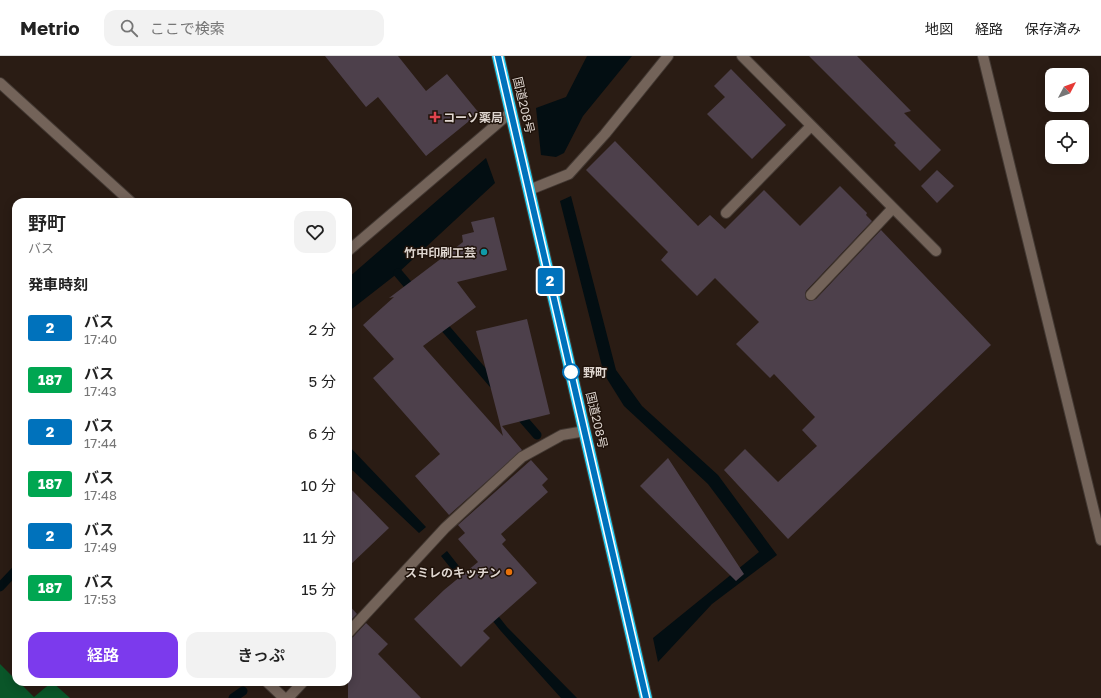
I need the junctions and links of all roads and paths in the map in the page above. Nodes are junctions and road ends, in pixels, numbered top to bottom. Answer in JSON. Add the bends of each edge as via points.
{"nodes":[{"id":1,"x":498,"y":56,"type":"edge"},
{"id":2,"x":668,"y":56,"type":"edge"},
{"id":3,"x":742,"y":56,"type":"edge"},
{"id":4,"x":983,"y":56,"type":"edge"},
{"id":5,"x":0,"y":83,"type":"edge"},
{"id":6,"x":511,"y":112,"type":"junction"},
{"id":7,"x":811,"y":126,"type":"junction"},
{"id":8,"x":529,"y":190,"type":"junction"},
{"id":9,"x":127,"y":198,"type":"edge"},
{"id":10,"x":893,"y":208,"type":"junction"},
{"id":11,"x":726,"y":213,"type":"dead end"},
{"id":12,"x":352,"y":248,"type":"edge"},
{"id":13,"x":936,"y":251,"type":"dead end"},
{"id":14,"x":811,"y":295,"type":"dead end"},
{"id":15,"x":585,"y":430,"type":"junction"},
{"id":16,"x":1101,"y":540,"type":"edge"},
{"id":17,"x":352,"y":629,"type":"edge"},
{"id":18,"x":272,"y":686,"type":"edge"},
{"id":19,"x":298,"y":686,"type":"edge"},
{"id":20,"x":284,"y":698,"type":"edge"},
{"id":21,"x":288,"y":698,"type":"edge"},
{"id":22,"x":646,"y":698,"type":"edge"}],
"edges":[{"from":1,"to":6,"type":"highway","name":"国道208号"},
{"from":2,"to":8,"type":"street","via":[[569,174]]},
{"from":3,"to":7,"type":"street"},
{"from":4,"to":16,"type":"street"},
{"from":5,"to":9,"type":"street"},
{"from":6,"to":8,"type":"highway","name":"国道208号"},
{"from":6,"to":12,"type":"street"},
{"from":7,"to":10,"type":"street"},
{"from":7,"to":11,"type":"street"},
{"from":8,"to":15,"type":"highway","name":"国道208号"},
{"from":10,"to":13,"type":"street"},
{"from":10,"to":14,"type":"street"},
{"from":15,"to":17,"type":"street","via":[[562,435],[522,457],[445,528]]},
{"from":15,"to":22,"type":"highway","name":"国道208号"},
{"from":18,"to":20,"type":"street"},
{"from":19,"to":21,"type":"street"}]}
